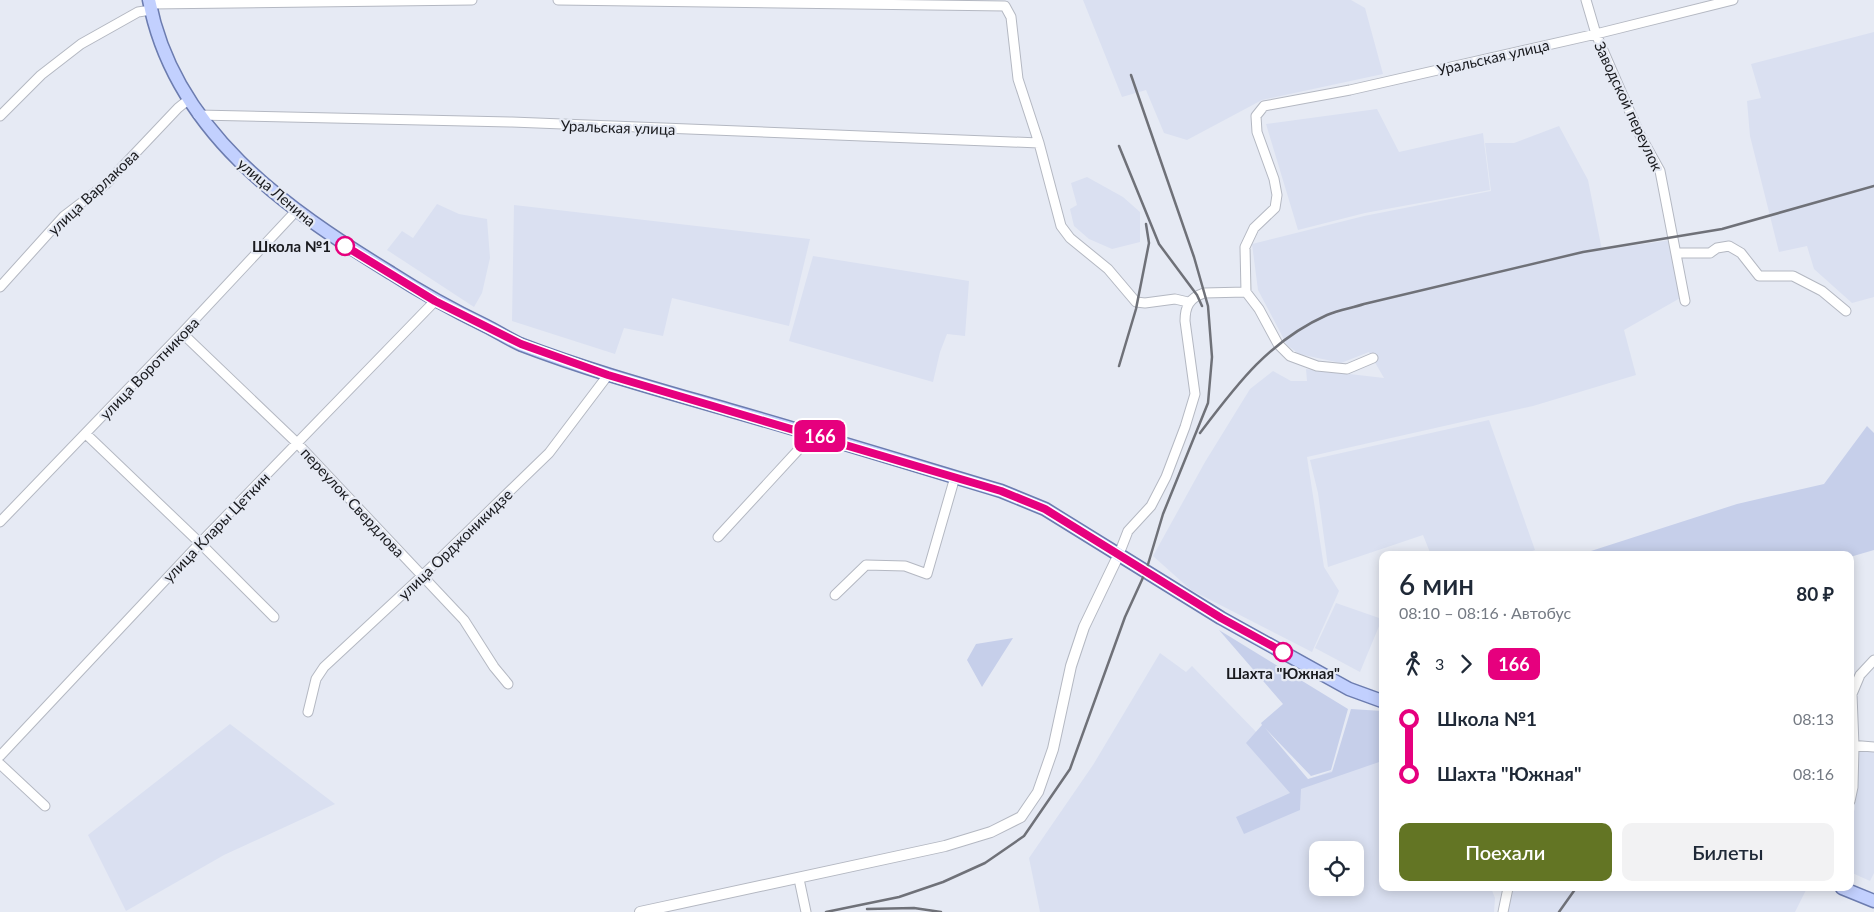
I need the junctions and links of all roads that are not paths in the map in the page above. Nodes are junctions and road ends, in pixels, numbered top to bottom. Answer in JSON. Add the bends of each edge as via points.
{"nodes":[{"id":1,"x":472,"y":0,"type":"edge"},
{"id":2,"x":558,"y":0,"type":"edge"},
{"id":3,"x":1586,"y":0,"type":"edge"},
{"id":4,"x":1733,"y":0,"type":"edge"},
{"id":5,"x":150,"y":4,"type":"edge"},
{"id":6,"x":1596,"y":34,"type":"junction"},
{"id":7,"x":188,"y":100,"type":"junction"},
{"id":8,"x":198,"y":115,"type":"junction"},
{"id":9,"x":0,"y":116,"type":"edge"},
{"id":10,"x":1039,"y":144,"type":"junction"},
{"id":11,"x":296,"y":211,"type":"junction"},
{"id":12,"x":1676,"y":253,"type":"junction"},
{"id":13,"x":0,"y":287,"type":"edge"},
{"id":14,"x":1246,"y":292,"type":"junction"},
{"id":15,"x":435,"y":301,"type":"junction"},
{"id":16,"x":1685,"y":301,"type":"dead end"},
{"id":17,"x":1188,"y":302,"type":"junction"},
{"id":18,"x":1846,"y":311,"type":"dead end"},
{"id":19,"x":182,"y":334,"type":"junction"},
{"id":20,"x":1373,"y":358,"type":"dead end"},
{"id":21,"x":608,"y":375,"type":"junction"},
{"id":22,"x":86,"y":434,"type":"junction"},
{"id":23,"x":814,"y":435,"type":"junction"},
{"id":24,"x":297,"y":443,"type":"junction"},
{"id":25,"x":955,"y":477,"type":"junction"},
{"id":26,"x":0,"y":522,"type":"edge"},
{"id":27,"x":718,"y":537,"type":"dead end"},
{"id":28,"x":200,"y":543,"type":"junction"},
{"id":29,"x":1119,"y":554,"type":"junction"},
{"id":30,"x":422,"y":576,"type":"junction"},
{"id":31,"x":835,"y":595,"type":"dead end"},
{"id":32,"x":274,"y":617,"type":"dead end"},
{"id":33,"x":1874,"y":660,"type":"edge"},
{"id":34,"x":508,"y":684,"type":"dead end"},
{"id":35,"x":1854,"y":687,"type":"edge"},
{"id":36,"x":1379,"y":700,"type":"edge"},
{"id":37,"x":308,"y":712,"type":"dead end"},
{"id":38,"x":1854,"y":745,"type":"edge"},
{"id":39,"x":1874,"y":747,"type":"edge"},
{"id":40,"x":0,"y":756,"type":"edge"},
{"id":41,"x":0,"y":764,"type":"edge"},
{"id":42,"x":45,"y":806,"type":"dead end"},
{"id":43,"x":798,"y":879,"type":"junction"},
{"id":44,"x":1507,"y":891,"type":"edge"},
{"id":45,"x":1849,"y":891,"type":"edge"},
{"id":46,"x":1874,"y":901,"type":"edge"},
{"id":47,"x":640,"y":912,"type":"edge"},
{"id":48,"x":806,"y":912,"type":"edge"},
{"id":49,"x":1503,"y":912,"type":"edge"}],
"edges":[{"from":1,"to":5,"type":"street"},
{"from":2,"to":10,"type":"street","via":[[1005,6],[1011,16],[1018,79]]},
{"from":3,"to":6,"type":"street","name":"Заводской переулок"},
{"from":4,"to":6,"type":"street","name":"Уральская улица"},
{"from":5,"to":7,"type":"main road","name":"улица Ленина","via":[[167,57]]},
{"from":5,"to":9,"type":"street","via":[[82,44],[41,75]]},
{"from":6,"to":12,"type":"street","name":"Заводской переулок","via":[[1640,135],[1660,171]]},
{"from":6,"to":14,"type":"street","name":"Уральская улица","via":[[1350,90],[1264,106],[1256,116],[1256,132],[1277,195],[1275,208],[1254,228],[1245,247]]},
{"from":7,"to":8,"type":"main road","name":"улица Ленина"},
{"from":7,"to":13,"type":"street","name":"улица Варлакова","via":[[106,184],[64,216]]},
{"from":8,"to":10,"type":"street","name":"Уральская улица","via":[[512,122]]},
{"from":8,"to":11,"type":"main road","name":"улица Ленина","via":[[221,143]]},
{"from":10,"to":17,"type":"street","via":[[1061,226],[1070,238],[1108,269],[1136,302],[1175,299]]},
{"from":11,"to":15,"type":"main road","name":"улица Ленина"},
{"from":11,"to":19,"type":"street","name":"улица Воротникова"},
{"from":12,"to":16,"type":"street","name":"Заводской переулок"},
{"from":12,"to":18,"type":"street","via":[[1710,253],[1728,246],[1741,254],[1759,276],[1794,276],[1822,291]]},
{"from":14,"to":17,"type":"street","via":[[1204,293]]},
{"from":14,"to":20,"type":"street","via":[[1278,344],[1290,356],[1317,366],[1346,369]]},
{"from":15,"to":21,"type":"main road","name":"улица Ленина","via":[[521,344]]},
{"from":15,"to":24,"type":"street","name":"улица Клары Цеткин"},
{"from":17,"to":29,"type":"street","via":[[1185,321],[1195,394],[1166,477],[1151,506],[1128,531]]},
{"from":19,"to":22,"type":"street","name":"улица Воротникова"},
{"from":19,"to":24,"type":"street","name":"переулок Свердлова"},
{"from":21,"to":23,"type":"main road","name":"улица Ленина"},
{"from":21,"to":30,"type":"street","name":"улица Орджоникидзе","via":[[549,453]]},
{"from":22,"to":26,"type":"street","name":"улица Воротникова"},
{"from":22,"to":28,"type":"street"},
{"from":23,"to":25,"type":"main road","name":"улица Ленина"},
{"from":23,"to":27,"type":"street"},
{"from":24,"to":28,"type":"street","name":"улица Клары Цеткин"},
{"from":24,"to":30,"type":"street","name":"переулок Свердлова"},
{"from":25,"to":29,"type":"main road","name":"улица Ленина","via":[[1045,509]]},
{"from":25,"to":31,"type":"street","via":[[927,574],[905,566],[866,565]]},
{"from":28,"to":32,"type":"street"},
{"from":28,"to":40,"type":"street","name":"улица Клары Цеткин"},
{"from":29,"to":36,"type":"main road","name":"улица Ленина","via":[[1221,618],[1349,689]]},
{"from":29,"to":43,"type":"street","via":[[1084,627],[1071,666],[1053,749],[1038,792],[1021,817],[991,832],[945,846]]},
{"from":30,"to":34,"type":"street","name":"переулок Свердлова","via":[[464,620]]},
{"from":30,"to":37,"type":"street","name":"улица Орджоникидзе","via":[[324,667],[316,679]]},
{"from":33,"to":35,"type":"street"},
{"from":38,"to":39,"type":"street"},
{"from":41,"to":42,"type":"street"},
{"from":43,"to":47,"type":"street"},
{"from":43,"to":48,"type":"street"},
{"from":44,"to":49,"type":"street"},
{"from":45,"to":46,"type":"main road"}]}
